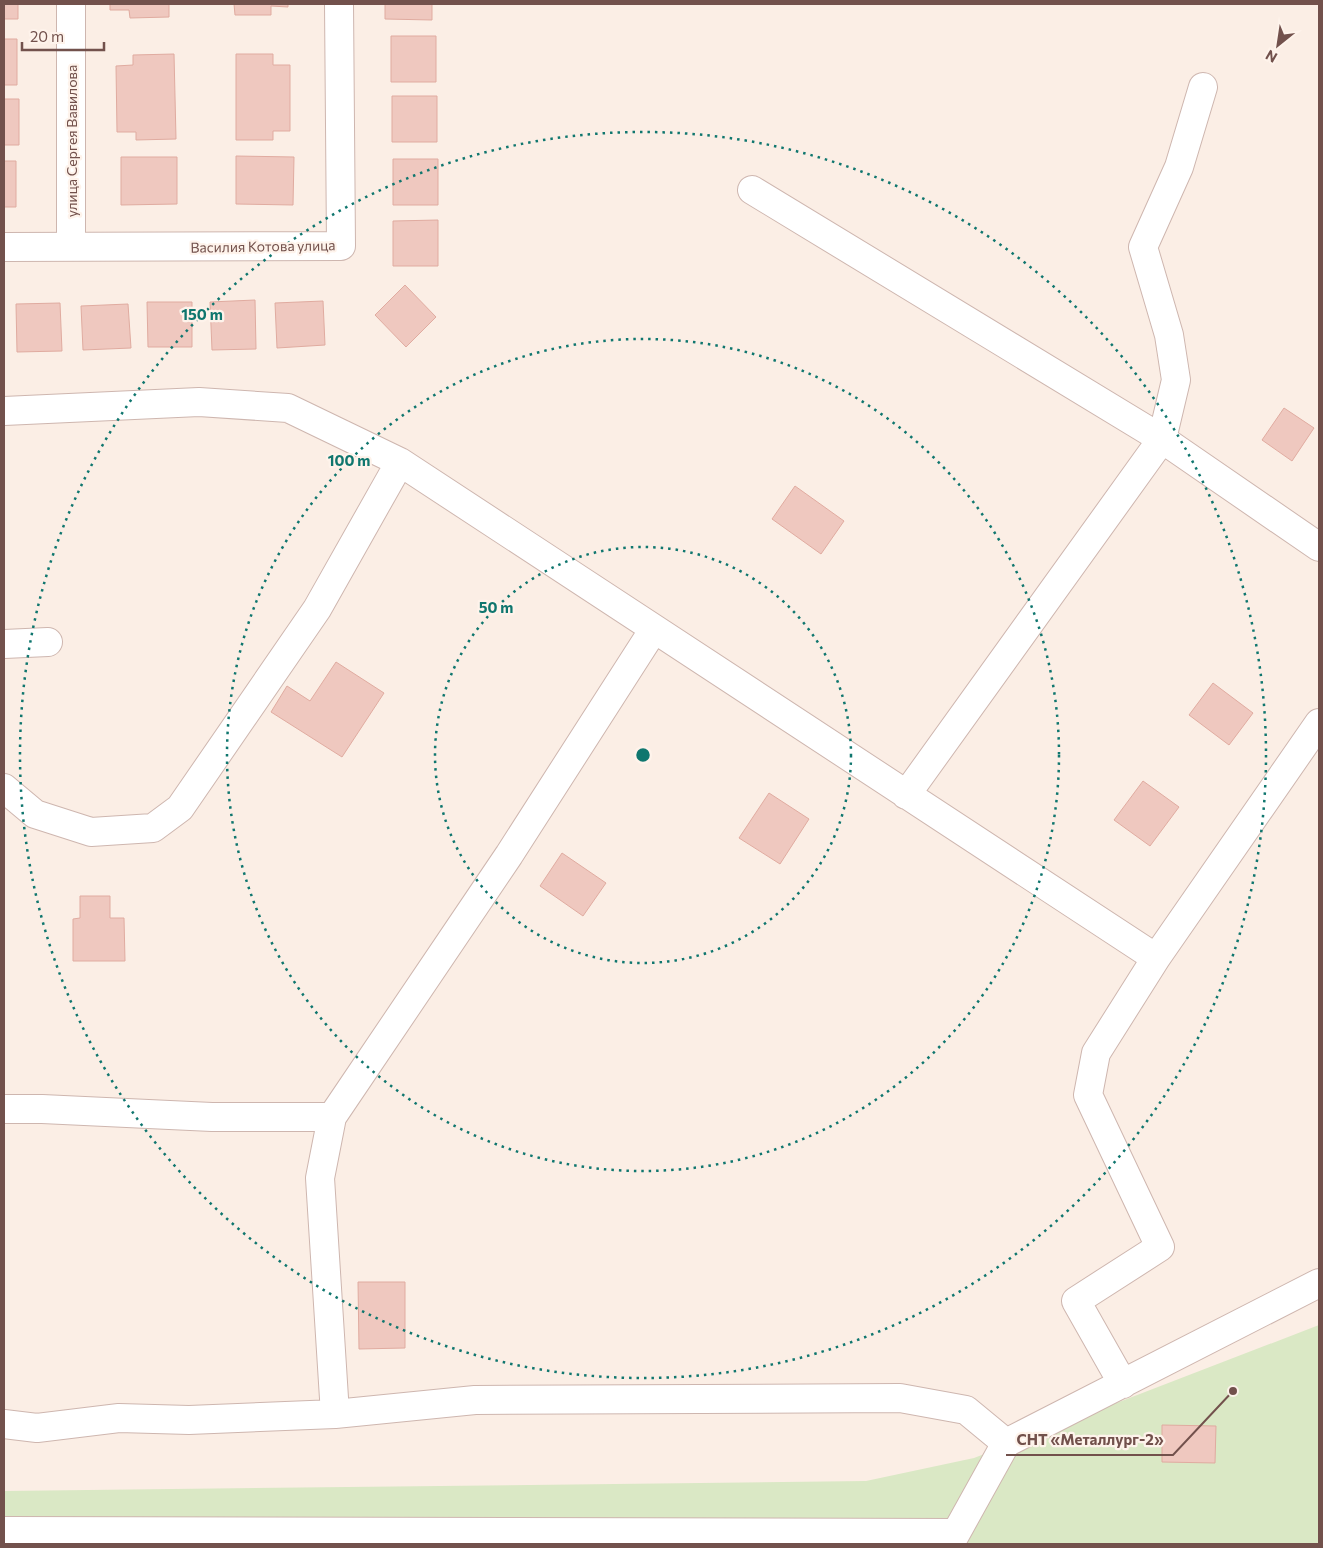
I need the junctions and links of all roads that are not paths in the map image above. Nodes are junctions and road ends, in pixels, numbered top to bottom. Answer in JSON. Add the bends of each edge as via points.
{"nodes":[{"id":1,"x":72,"y":4,"type":"edge"},
{"id":2,"x":339,"y":4,"type":"edge"},
{"id":3,"x":1203,"y":86,"type":"dead end"},
{"id":4,"x":752,"y":190,"type":"dead end"},
{"id":5,"x":4,"y":247,"type":"edge"},
{"id":6,"x":72,"y":247,"type":"junction"},
{"id":7,"x":4,"y":412,"type":"edge"},
{"id":8,"x":1162,"y":439,"type":"junction"},
{"id":9,"x":400,"y":462,"type":"junction"},
{"id":10,"x":1319,"y":547,"type":"edge"},
{"id":11,"x":654,"y":628,"type":"junction"},
{"id":12,"x":48,"y":642,"type":"dead end"},
{"id":13,"x":4,"y":644,"type":"edge"},
{"id":14,"x":1319,"y":723,"type":"edge"},
{"id":15,"x":4,"y":788,"type":"edge"},
{"id":16,"x":906,"y":795,"type":"junction"},
{"id":17,"x":1156,"y":958,"type":"junction"},
{"id":18,"x":4,"y":1109,"type":"edge"},
{"id":19,"x":332,"y":1117,"type":"junction"},
{"id":20,"x":1319,"y":1283,"type":"edge"},
{"id":21,"x":1122,"y":1384,"type":"junction"},
{"id":22,"x":335,"y":1414,"type":"junction"},
{"id":23,"x":4,"y":1424,"type":"edge"},
{"id":24,"x":1006,"y":1443,"type":"junction"},
{"id":25,"x":4,"y":1532,"type":"edge"},
{"id":26,"x":303,"y":1538,"type":"edge"},
{"id":27,"x":954,"y":1540,"type":"edge"}],
"edges":[{"from":1,"to":6,"type":"street","name":"улица Сергея Вавилова"},
{"from":2,"to":6,"type":"street","name":"Василия Котова улица","via":[[341,246]]},
{"from":3,"to":8,"type":"street","via":[[1178,167],[1143,247],[1169,336],[1176,380]]},
{"from":4,"to":8,"type":"street"},
{"from":5,"to":6,"type":"street","name":"Василия Котова улица"},
{"from":7,"to":9,"type":"street","via":[[199,402],[288,408]]},
{"from":8,"to":10,"type":"street"},
{"from":8,"to":16,"type":"street"},
{"from":9,"to":11,"type":"street"},
{"from":9,"to":15,"type":"street","via":[[317,610],[180,808],[154,828],[91,832],[35,814]]},
{"from":11,"to":16,"type":"street"},
{"from":11,"to":19,"type":"street","via":[[509,855]]},
{"from":12,"to":13,"type":"street"},
{"from":14,"to":17,"type":"street"},
{"from":16,"to":17,"type":"street"},
{"from":17,"to":21,"type":"street","via":[[1096,1053],[1088,1095],[1160,1247],[1076,1301]]},
{"from":18,"to":19,"type":"street","via":[[212,1117]]},
{"from":19,"to":22,"type":"street","via":[[320,1178]]},
{"from":20,"to":21,"type":"street"},
{"from":21,"to":24,"type":"street"},
{"from":22,"to":23,"type":"street","via":[[189,1420],[119,1418],[37,1428]]},
{"from":22,"to":24,"type":"street","via":[[474,1400],[900,1398],[966,1410]]},
{"from":24,"to":27,"type":"street"},
{"from":25,"to":26,"type":"street"},
{"from":26,"to":27,"type":"street"}]}
